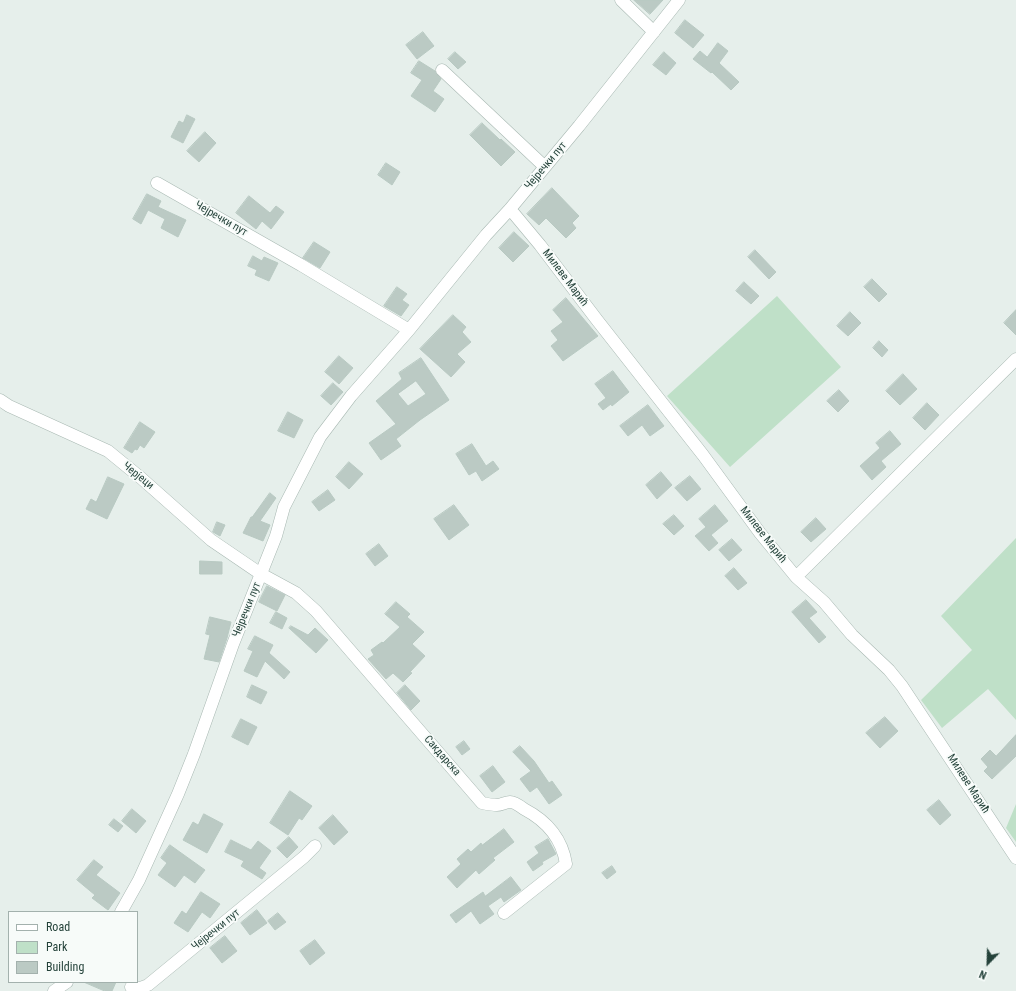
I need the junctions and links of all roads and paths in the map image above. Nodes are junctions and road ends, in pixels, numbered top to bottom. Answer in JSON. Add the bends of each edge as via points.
{"nodes":[{"id":1,"x":621,"y":0,"type":"edge"},
{"id":2,"x":679,"y":0,"type":"edge"},
{"id":3,"x":654,"y":32,"type":"junction"},
{"id":4,"x":442,"y":70,"type":"dead end"},
{"id":5,"x":545,"y":166,"type":"junction"},
{"id":6,"x":157,"y":183,"type":"dead end"},
{"id":7,"x":510,"y":209,"type":"junction"},
{"id":8,"x":409,"y":330,"type":"junction"},
{"id":9,"x":1016,"y":359,"type":"edge"},
{"id":10,"x":0,"y":400,"type":"edge"},
{"id":11,"x":261,"y":574,"type":"junction"},
{"id":12,"x":796,"y":577,"type":"junction"},
{"id":13,"x":315,"y":846,"type":"dead end"},
{"id":14,"x":1016,"y":858,"type":"edge"},
{"id":15,"x":122,"y":911,"type":"edge"},
{"id":16,"x":504,"y":913,"type":"dead end"},
{"id":17,"x":66,"y":983,"type":"edge"},
{"id":18,"x":130,"y":987,"type":"edge"},
{"id":19,"x":54,"y":991,"type":"edge"}],
"edges":[{"from":1,"to":3,"type":"street"},
{"from":2,"to":3,"type":"street","name":"Чејречки пут"},
{"from":3,"to":5,"type":"street","name":"Чејречки пут"},
{"from":4,"to":5,"type":"street"},
{"from":5,"to":7,"type":"street","name":"Чејречки пут"},
{"from":6,"to":8,"type":"street","name":"Чејречки пут"},
{"from":7,"to":8,"type":"street","name":"Чејречки пут"},
{"from":7,"to":12,"type":"street","name":"Милеве Мaрић"},
{"from":8,"to":11,"type":"street","name":"Чејречки пут","via":[[351,396],[320,437],[284,507]]},
{"from":9,"to":12,"type":"street"},
{"from":10,"to":11,"type":"street","name":"Черјеци","via":[[108,452],[211,540]]},
{"from":11,"to":15,"type":"street","name":"Чејречки пут","via":[[178,794]]},
{"from":11,"to":16,"type":"street","name":"Сакдарска","via":[[296,593],[316,611],[482,803],[515,804],[537,816],[557,837],[566,864]]},
{"from":12,"to":14,"type":"street","name":"Милеве Мaрић","via":[[824,602],[902,686]]},
{"from":13,"to":18,"type":"street","name":"Чејречки пут","via":[[148,985],[140,988]]},
{"from":17,"to":19,"type":"street"}]}
